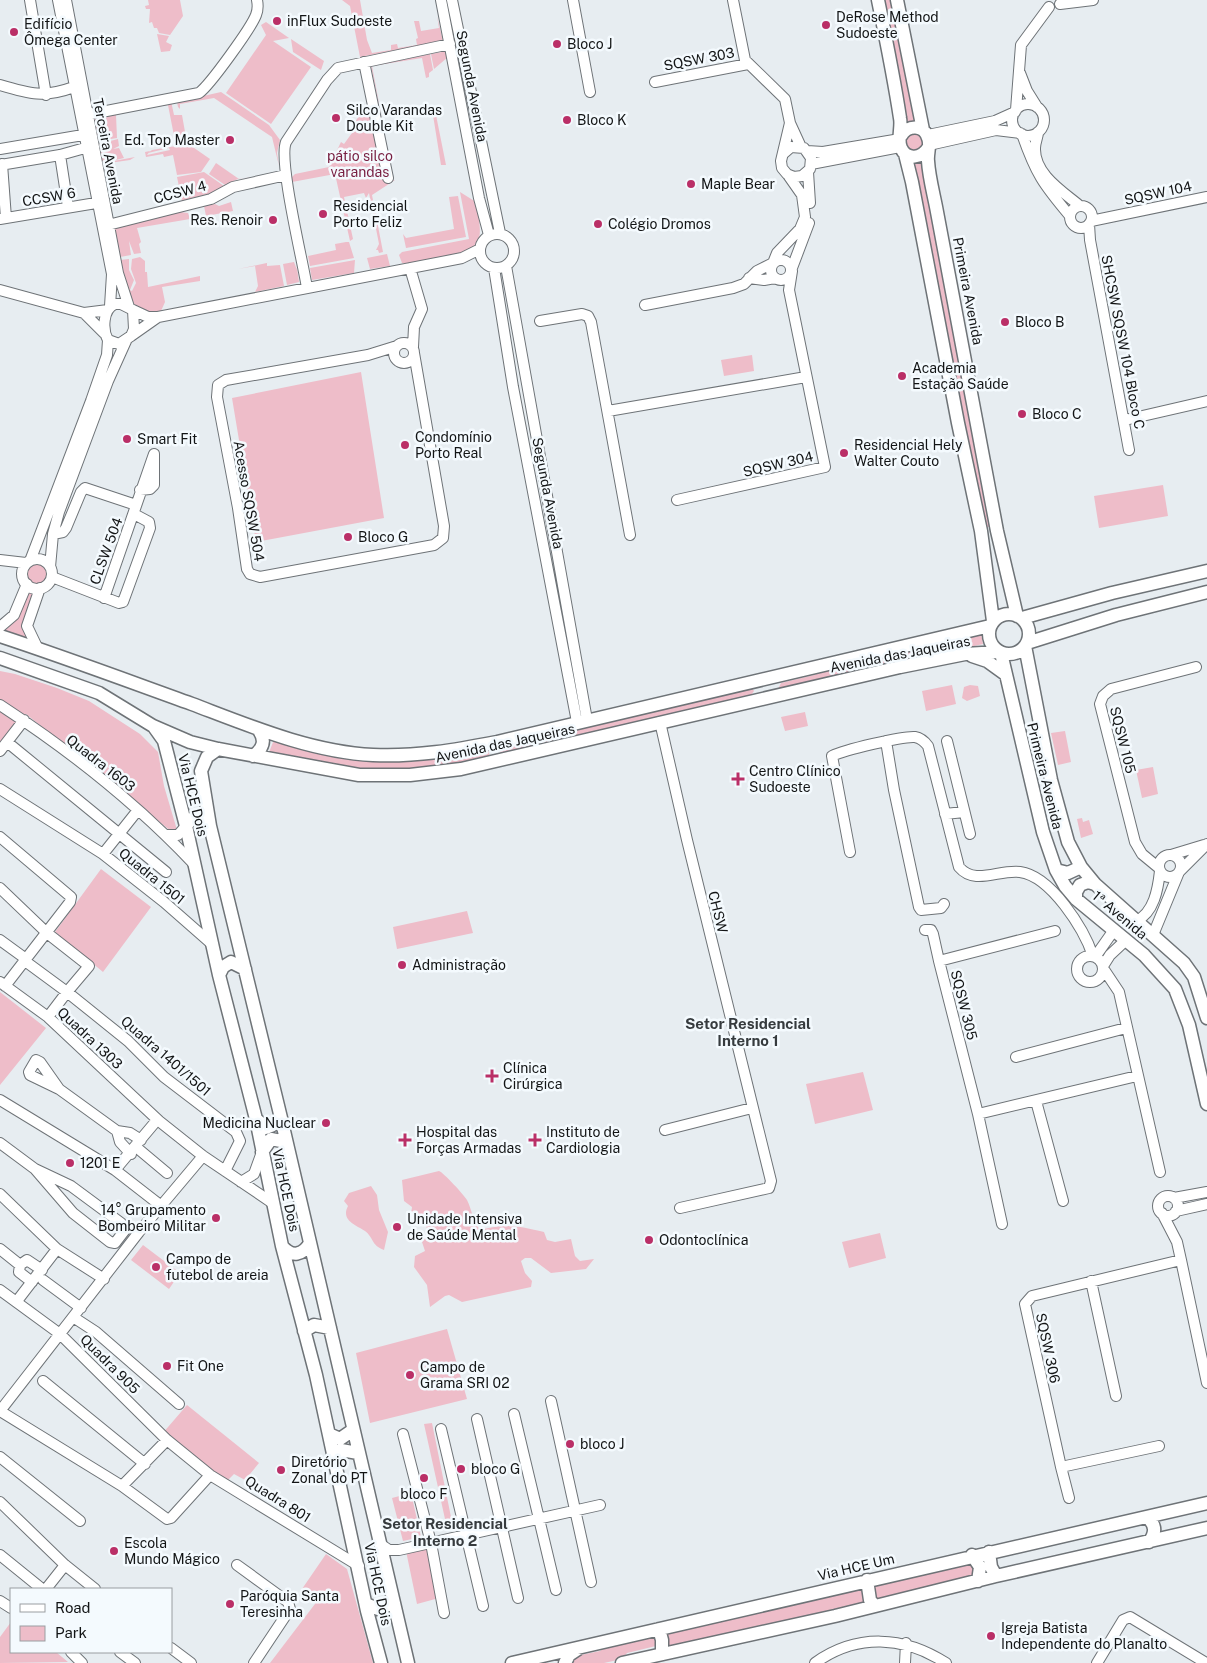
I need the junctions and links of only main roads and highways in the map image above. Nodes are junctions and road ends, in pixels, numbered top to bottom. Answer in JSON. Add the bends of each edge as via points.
{"nodes":[{"id":1,"x":878,"y":0,"type":"edge"},
{"id":2,"x":897,"y":0,"type":"edge"},
{"id":3,"x":927,"y":140,"type":"junction"},
{"id":4,"x":902,"y":144,"type":"junction"},
{"id":5,"x":981,"y":531,"type":"junction"},
{"id":6,"x":997,"y":531,"type":"junction"},
{"id":7,"x":1207,"y":572,"type":"edge"},
{"id":8,"x":988,"y":581,"type":"junction"},
{"id":9,"x":1207,"y":592,"type":"edge"},
{"id":10,"x":1014,"y":601,"type":"junction"},
{"id":11,"x":1045,"y":612,"type":"junction"},
{"id":12,"x":1020,"y":617,"type":"junction"},
{"id":13,"x":991,"y":624,"type":"junction"},
{"id":14,"x":964,"y":633,"type":"junction"},
{"id":15,"x":1048,"y":635,"type":"junction"},
{"id":16,"x":0,"y":636,"type":"edge"},
{"id":17,"x":1026,"y":645,"type":"junction"},
{"id":18,"x":1000,"y":652,"type":"junction"},
{"id":19,"x":965,"y":654,"type":"junction"},
{"id":20,"x":0,"y":658,"type":"edge"},
{"id":21,"x":1030,"y":670,"type":"junction"},
{"id":22,"x":1005,"y":674,"type":"junction"},
{"id":23,"x":772,"y":676,"type":"junction"},
{"id":24,"x":113,"y":677,"type":"junction"},
{"id":25,"x":752,"y":681,"type":"junction"},
{"id":26,"x":98,"y":693,"type":"junction"},
{"id":27,"x":782,"y":694,"type":"junction"},
{"id":28,"x":752,"y":700,"type":"junction"},
{"id":29,"x":153,"y":726,"type":"junction"},
{"id":30,"x":258,"y":729,"type":"junction"},
{"id":31,"x":497,"y":742,"type":"junction"},
{"id":32,"x":218,"y":749,"type":"junction"},
{"id":33,"x":253,"y":756,"type":"junction"},
{"id":34,"x":498,"y":761,"type":"junction"},
{"id":35,"x":1052,"y":780,"type":"junction"},
{"id":36,"x":1032,"y":788,"type":"junction"},
{"id":37,"x":186,"y":826,"type":"junction"},
{"id":38,"x":210,"y":826,"type":"junction"},
{"id":39,"x":1081,"y":867,"type":"junction"},
{"id":40,"x":1056,"y":870,"type":"junction"},
{"id":41,"x":1095,"y":884,"type":"junction"},
{"id":42,"x":1076,"y":899,"type":"junction"},
{"id":43,"x":245,"y":969,"type":"junction"},
{"id":44,"x":220,"y":975,"type":"junction"},
{"id":45,"x":1204,"y":1002,"type":"junction"},
{"id":46,"x":1182,"y":1005,"type":"junction"},
{"id":47,"x":1207,"y":1017,"type":"edge"},
{"id":48,"x":1189,"y":1026,"type":"junction"},
{"id":49,"x":1207,"y":1104,"type":"edge"},
{"id":50,"x":256,"y":1118,"type":"junction"},
{"id":51,"x":281,"y":1118,"type":"junction"},
{"id":52,"x":286,"y":1142,"type":"junction"},
{"id":53,"x":262,"y":1152,"type":"junction"},
{"id":54,"x":310,"y":1243,"type":"junction"},
{"id":55,"x":282,"y":1246,"type":"junction"},
{"id":56,"x":330,"y":1328,"type":"junction"},
{"id":57,"x":304,"y":1331,"type":"junction"},
{"id":58,"x":353,"y":1430,"type":"junction"},
{"id":59,"x":329,"y":1434,"type":"junction"},
{"id":60,"x":358,"y":1453,"type":"junction"},
{"id":61,"x":334,"y":1459,"type":"junction"},
{"id":62,"x":1207,"y":1503,"type":"edge"},
{"id":63,"x":1147,"y":1517,"type":"junction"},
{"id":64,"x":1207,"y":1528,"type":"edge"},
{"id":65,"x":1149,"y":1542,"type":"junction"},
{"id":66,"x":989,"y":1552,"type":"junction"},
{"id":67,"x":972,"y":1556,"type":"junction"},
{"id":68,"x":996,"y":1576,"type":"junction"},
{"id":69,"x":867,"y":1580,"type":"junction"},
{"id":70,"x":978,"y":1581,"type":"junction"},
{"id":71,"x":394,"y":1602,"type":"junction"},
{"id":72,"x":366,"y":1604,"type":"junction"},
{"id":73,"x":875,"y":1606,"type":"junction"},
{"id":74,"x":659,"y":1628,"type":"junction"},
{"id":75,"x":582,"y":1646,"type":"junction"},
{"id":76,"x":662,"y":1654,"type":"junction"},
{"id":77,"x":382,"y":1663,"type":"edge"},
{"id":78,"x":408,"y":1663,"type":"edge"},
{"id":79,"x":512,"y":1663,"type":"edge"},
{"id":80,"x":565,"y":1663,"type":"edge"},
{"id":81,"x":622,"y":1663,"type":"edge"}],
"edges":[{"from":1,"to":4,"type":"main road","via":[[893,70]]},
{"from":2,"to":3,"type":"main road","name":"Primeira Avenida"},
{"from":3,"to":4,"type":"main road","via":[[909,128]]},
{"from":3,"to":4,"type":"main road","via":[[918,157]]},
{"from":3,"to":6,"type":"main road","name":"Primeira Avenida","via":[[928,160]]},
{"from":4,"to":5,"type":"main road"},
{"from":5,"to":6,"type":"main road"},
{"from":5,"to":8,"type":"main road"},
{"from":6,"to":10,"type":"main road","name":"Primeira Avenida"},
{"from":7,"to":11,"type":"main road","via":[[1112,592]]},
{"from":8,"to":13,"type":"main road"},
{"from":8,"to":14,"type":"main road","via":[[986,614],[983,620]]},
{"from":9,"to":15,"type":"main road"},
{"from":10,"to":11,"type":"main road","via":[[1024,611]]},
{"from":10,"to":12,"type":"main road","name":"Primeira Avenida"},
{"from":11,"to":12,"type":"main road"},
{"from":12,"to":13,"type":"main road","via":[[1004,614]]},
{"from":12,"to":17,"type":"main road","via":[[1029,630]]},
{"from":13,"to":14,"type":"main road","name":"Avenida das Jaqueiras"},
{"from":13,"to":18,"type":"main road","via":[[989,639]]},
{"from":14,"to":23,"type":"main road","name":"Avenida das Jaqueiras"},
{"from":15,"to":17,"type":"main road"},
{"from":15,"to":21,"type":"main road","via":[[1036,648]]},
{"from":16,"to":24,"type":"main road","name":"Avenida das Jaqueiras"},
{"from":17,"to":18,"type":"main road","via":[[1014,653]]},
{"from":17,"to":21,"type":"main road","name":"Primeira Avenida"},
{"from":18,"to":19,"type":"main road","name":"Avenida das Jaqueiras"},
{"from":18,"to":22,"type":"main road","name":"Primeira Avenida"},
{"from":19,"to":22,"type":"main road","via":[[987,661]]},
{"from":19,"to":27,"type":"main road","name":"Avenida das Jaqueiras"},
{"from":20,"to":26,"type":"main road","name":"Avenida das Jaqueiras"},
{"from":21,"to":35,"type":"main road","name":"Primeira Avenida"},
{"from":22,"to":36,"type":"main road","name":"Primeira Avenida"},
{"from":23,"to":25,"type":"main road","name":"Avenida das Jaqueiras"},
{"from":23,"to":27,"type":"main road","via":[[773,690]]},
{"from":24,"to":26,"type":"main road","via":[[101,682]]},
{"from":24,"to":30,"type":"main road","name":"Avenida das Jaqueiras"},
{"from":25,"to":28,"type":"main road","via":[[756,690]]},
{"from":25,"to":31,"type":"main road","name":"Avenida das Jaqueiras"},
{"from":26,"to":29,"type":"main road","name":"Avenida das Jaqueiras"},
{"from":27,"to":28,"type":"main road","name":"Avenida das Jaqueiras"},
{"from":28,"to":34,"type":"main road","name":"Avenida das Jaqueiras"},
{"from":29,"to":32,"type":"main road","name":"Avenida das Jaqueiras","via":[[190,742]]},
{"from":29,"to":37,"type":"main road","name":"Via HCE Dois","via":[[164,741]]},
{"from":30,"to":31,"type":"main road","name":"Avenida das Jaqueiras","via":[[314,746],[372,755],[428,753]]},
{"from":30,"to":33,"type":"main road","via":[[264,744]]},
{"from":31,"to":34,"type":"main road","via":[[494,753]]},
{"from":32,"to":33,"type":"main road","name":"Avenida das Jaqueiras"},
{"from":32,"to":38,"type":"main road","name":"Via HCE Dois","via":[[207,757],[202,771]]},
{"from":33,"to":34,"type":"main road","name":"Avenida das Jaqueiras","via":[[359,775],[443,773]]},
{"from":35,"to":36,"type":"main road","via":[[1042,781]]},
{"from":35,"to":39,"type":"main road","name":"1ª Avenida","via":[[1064,831]]},
{"from":36,"to":40,"type":"main road","name":"Primeira Avenida"},
{"from":37,"to":38,"type":"main road","via":[[191,819],[199,817]]},
{"from":37,"to":44,"type":"main road","name":"Via HCE Dois"},
{"from":38,"to":43,"type":"main road","name":"Via HCE Dois"},
{"from":39,"to":40,"type":"main road","via":[[1068,874]]},
{"from":39,"to":41,"type":"main road","name":"1ª Avenida"},
{"from":40,"to":42,"type":"main road","name":"Primeira Avenida"},
{"from":41,"to":42,"type":"main road","via":[[1080,885]]},
{"from":41,"to":45,"type":"main road","name":"1ª Avenida","via":[[1184,963],[1194,977]]},
{"from":42,"to":46,"type":"main road","name":"1ª Avenida","via":[[1165,975]]},
{"from":43,"to":44,"type":"main road","via":[[231,962],[223,967]]},
{"from":43,"to":51,"type":"main road","name":"Via HCE Dois"},
{"from":44,"to":50,"type":"main road","name":"Via HCE Dois"},
{"from":45,"to":46,"type":"main road"},
{"from":45,"to":47,"type":"main road"},
{"from":46,"to":48,"type":"main road"},
{"from":47,"to":48,"type":"main road","via":[[1197,1019]]},
{"from":48,"to":49,"type":"main road"},
{"from":50,"to":51,"type":"main road","via":[[266,1128]]},
{"from":50,"to":53,"type":"main road","name":"Via HCE Dois"},
{"from":51,"to":52,"type":"main road","name":"Via HCE Dois"},
{"from":52,"to":53,"type":"main road","via":[[271,1139]]},
{"from":52,"to":54,"type":"main road","name":"Via HCE Dois"},
{"from":53,"to":55,"type":"main road","name":"Via HCE Dois"},
{"from":54,"to":55,"type":"main road","via":[[298,1254],[289,1253]]},
{"from":54,"to":56,"type":"main road","name":"Via HCE Dois"},
{"from":55,"to":57,"type":"main road","name":"Via HCE Dois"},
{"from":56,"to":57,"type":"main road","via":[[314,1326]]},
{"from":56,"to":58,"type":"main road","name":"Via HCE Dois"},
{"from":57,"to":59,"type":"main road","name":"Via HCE Dois"},
{"from":58,"to":59,"type":"main road","via":[[340,1438]]},
{"from":58,"to":60,"type":"main road","name":"Via HCE Dois"},
{"from":59,"to":61,"type":"main road","name":"Via HCE Dois"},
{"from":60,"to":61,"type":"main road","via":[[341,1450]]},
{"from":60,"to":71,"type":"main road","name":"Via HCE Dois"},
{"from":61,"to":72,"type":"main road","name":"Via HCE Dois"},
{"from":62,"to":63,"type":"main road","name":"Via HCE Um"},
{"from":63,"to":65,"type":"main road","via":[[1155,1534]]},
{"from":63,"to":66,"type":"main road","name":"Via HCE Um"},
{"from":64,"to":65,"type":"main road"},
{"from":65,"to":68,"type":"main road"},
{"from":66,"to":67,"type":"main road","name":"Via HCE Um"},
{"from":66,"to":68,"type":"main road","via":[[990,1567]]},
{"from":67,"to":69,"type":"main road","name":"Via HCE Um"},
{"from":67,"to":70,"type":"main road","via":[[980,1567]]},
{"from":68,"to":70,"type":"main road"},
{"from":69,"to":73,"type":"main road","via":[[870,1600]]},
{"from":69,"to":74,"type":"main road","name":"Via HCE Um"},
{"from":70,"to":73,"type":"main road"},
{"from":71,"to":72,"type":"main road","via":[[378,1608]]},
{"from":71,"to":78,"type":"main road","name":"Via HCE Dois"},
{"from":72,"to":77,"type":"main road","name":"Via HCE Dois"},
{"from":73,"to":76,"type":"main road"},
{"from":74,"to":75,"type":"main road","name":"Via HCE Um"},
{"from":74,"to":76,"type":"main road"},
{"from":75,"to":79,"type":"main road","name":"Via HCE Um"},
{"from":75,"to":80,"type":"main road","via":[[569,1655]]},
{"from":76,"to":81,"type":"main road"}]}
